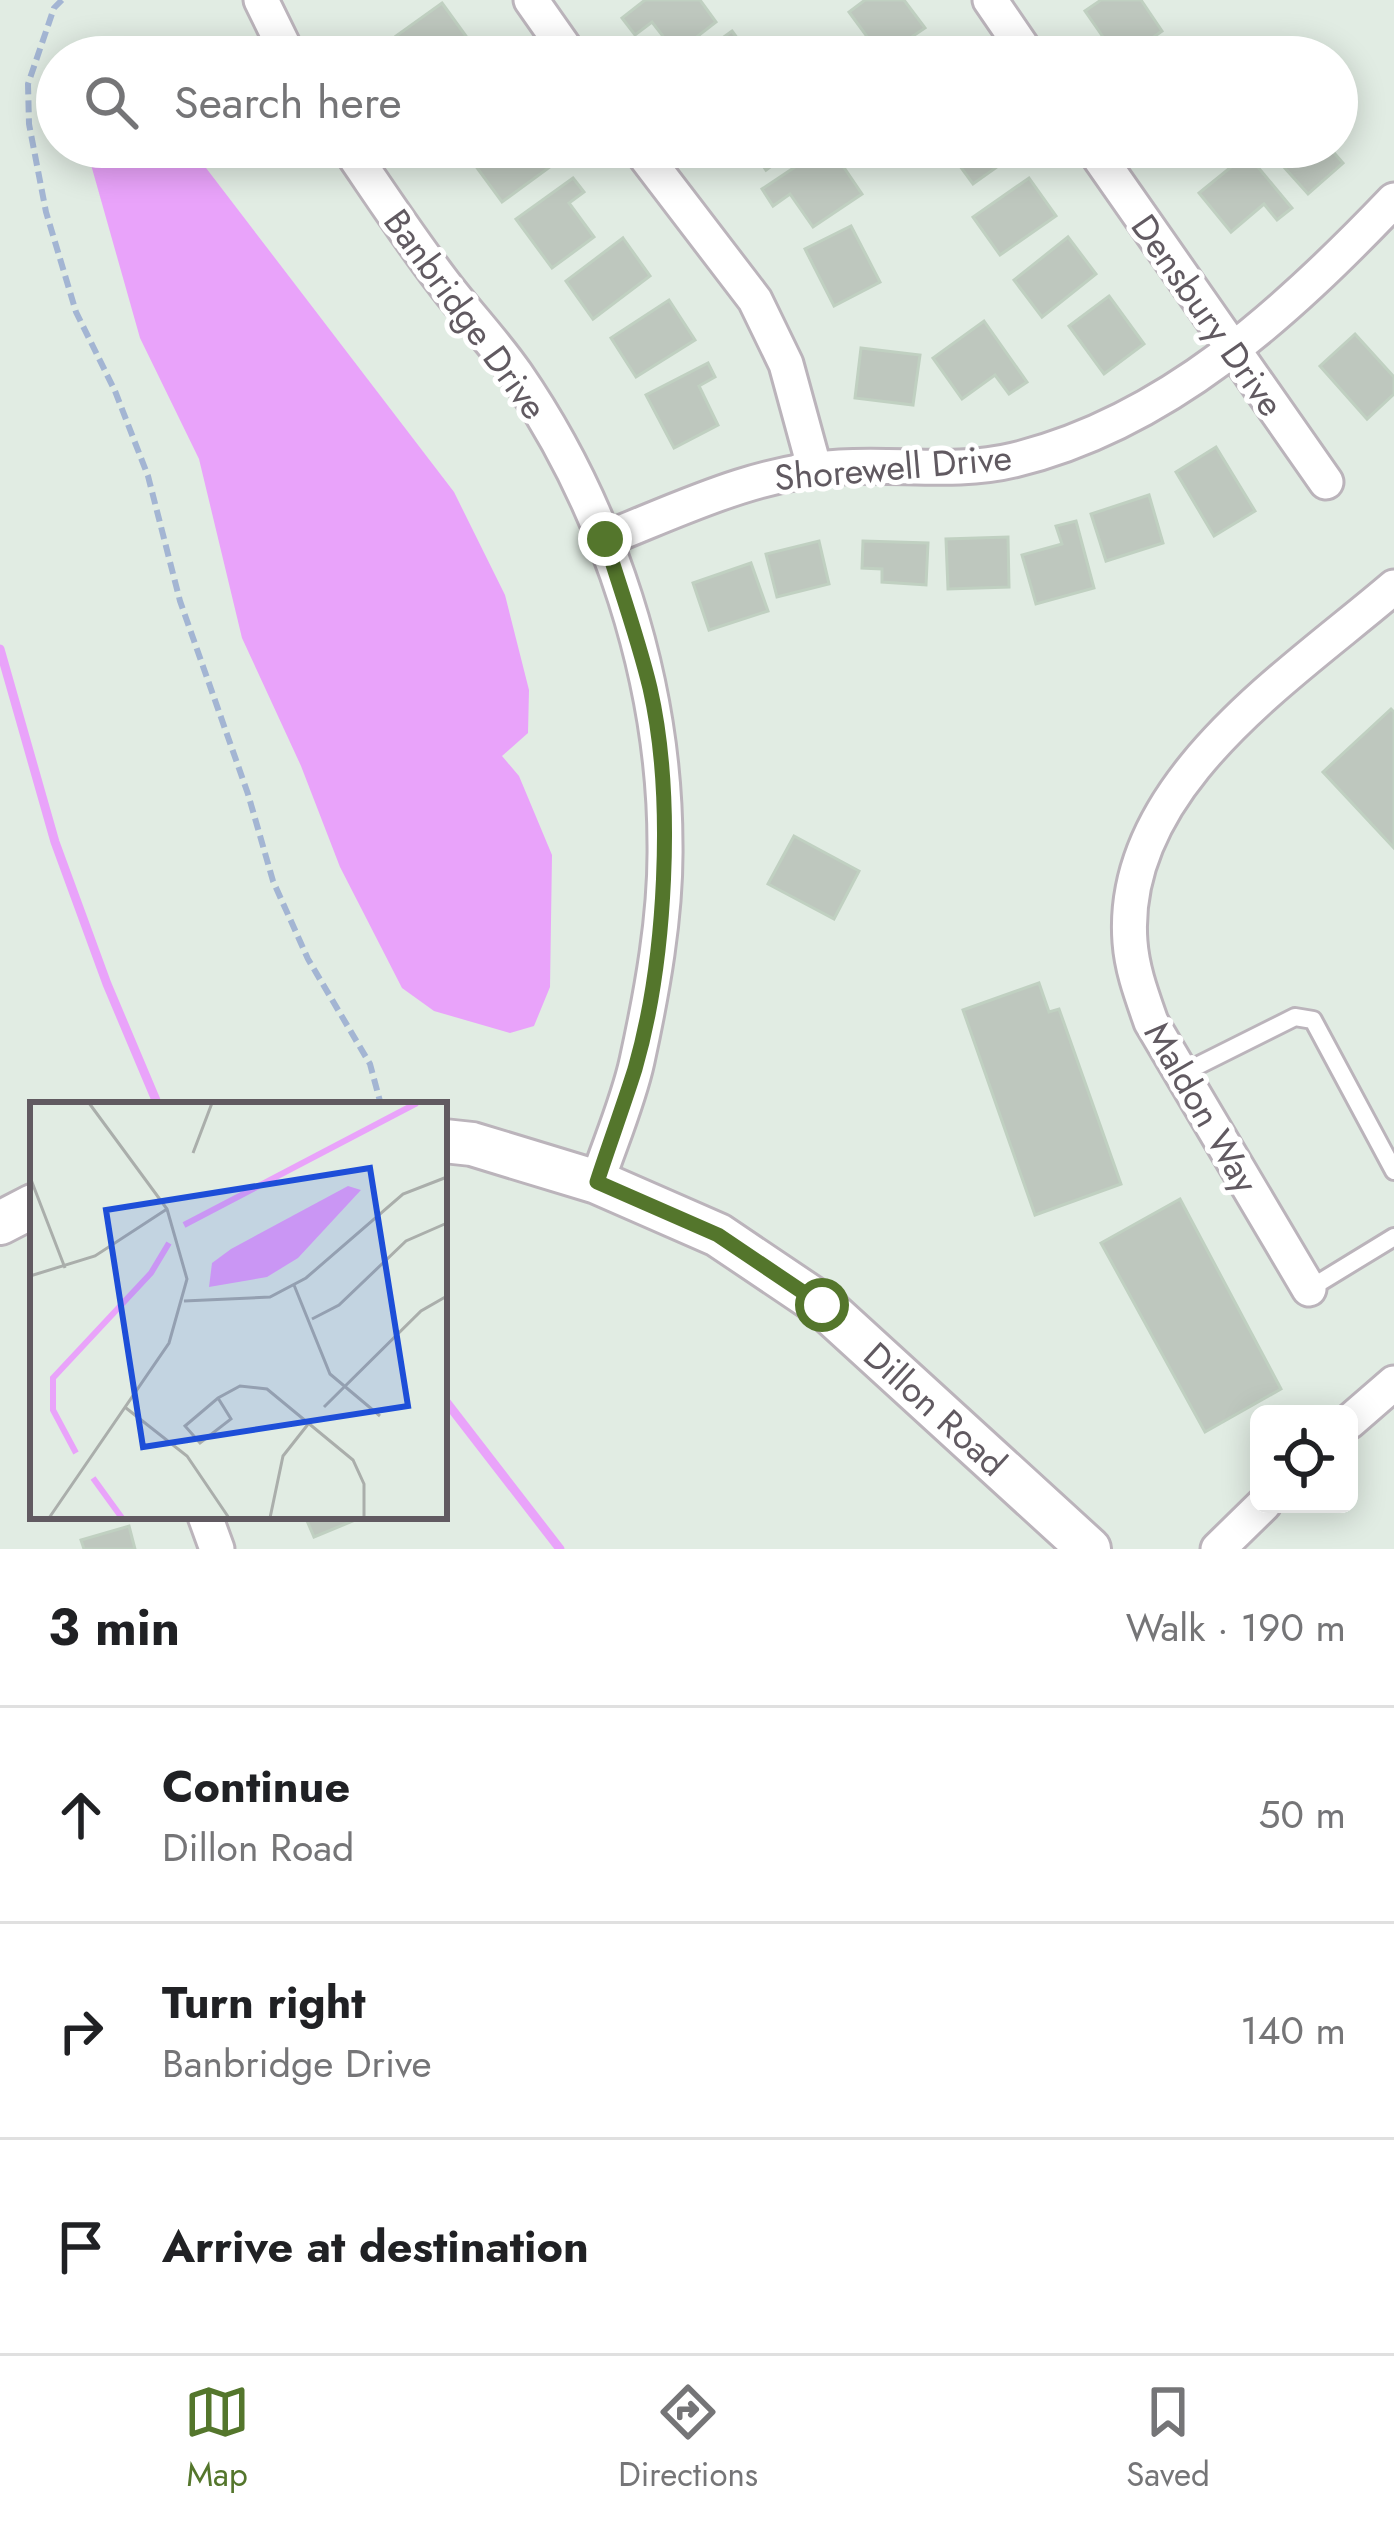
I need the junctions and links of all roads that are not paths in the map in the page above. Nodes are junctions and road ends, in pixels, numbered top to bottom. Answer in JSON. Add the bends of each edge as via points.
{"nodes":[{"id":1,"x":261,"y":0,"type":"edge"},
{"id":2,"x":531,"y":0,"type":"edge"},
{"id":3,"x":990,"y":0,"type":"edge"},
{"id":4,"x":279,"y":36,"type":"edge"},
{"id":5,"x":556,"y":36,"type":"edge"},
{"id":6,"x":1015,"y":36,"type":"edge"},
{"id":7,"x":363,"y":168,"type":"edge"},
{"id":8,"x":654,"y":168,"type":"edge"},
{"id":9,"x":1107,"y":168,"type":"edge"},
{"id":10,"x":1394,"y":200,"type":"edge"},
{"id":11,"x":1233,"y":351,"type":"junction"},
{"id":12,"x":815,"y":470,"type":"junction"},
{"id":13,"x":1326,"y":482,"type":"dead end"},
{"id":14,"x":605,"y":539,"type":"junction"},
{"id":15,"x":1394,"y":587,"type":"edge"},
{"id":16,"x":1180,"y":1075,"type":"junction"},
{"id":17,"x":447,"y":1141,"type":"edge"},
{"id":18,"x":1394,"y":1171,"type":"edge"},
{"id":19,"x":597,"y":1182,"type":"junction"},
{"id":20,"x":30,"y":1208,"type":"edge"},
{"id":21,"x":0,"y":1223,"type":"edge"},
{"id":22,"x":1394,"y":1237,"type":"edge"},
{"id":23,"x":1309,"y":1289,"type":"joint"},
{"id":24,"x":1394,"y":1383,"type":"edge"},
{"id":25,"x":1358,"y":1414,"type":"edge"},
{"id":26,"x":1255,"y":1513,"type":"edge"},
{"id":27,"x":206,"y":1519,"type":"edge"},
{"id":28,"x":218,"y":1549,"type":"edge"},
{"id":29,"x":1088,"y":1549,"type":"edge"},
{"id":30,"x":1218,"y":1549,"type":"edge"}],
"edges":[{"from":1,"to":4,"type":"street"},
{"from":2,"to":5,"type":"street"},
{"from":3,"to":6,"type":"street"},
{"from":7,"to":14,"type":"street","name":"Banbridge Drive","via":[[516,374]]},
{"from":8,"to":12,"type":"street","via":[[755,300],[786,364]]},
{"from":9,"to":11,"type":"street","name":"Densbury Drive"},
{"from":10,"to":11,"type":"street","name":"Shorewell Drive"},
{"from":11,"to":12,"type":"street","name":"Shorewell Drive","via":[[1142,413],[1010,462]]},
{"from":11,"to":13,"type":"street","name":"Densbury Drive"},
{"from":12,"to":14,"type":"street","name":"Shorewell Drive","via":[[764,476]]},
{"from":14,"to":19,"type":"street","name":"Banbridge Drive","via":[[650,689],[666,848],[636,1065]]},
{"from":15,"to":16,"type":"street","name":"Maldon Way","via":[[1205,753],[1151,830],[1130,901],[1130,943],[1151,1022]]},
{"from":16,"to":18,"type":"lane","via":[[1295,1017],[1313,1020]]},
{"from":16,"to":23,"type":"street","name":"Maldon Way"},
{"from":17,"to":19,"type":"street","name":"Dillon Road"},
{"from":19,"to":29,"type":"street","name":"Dillon Road","via":[[718,1235],[822,1305]]},
{"from":20,"to":21,"type":"street"},
{"from":22,"to":23,"type":"lane"},
{"from":24,"to":25,"type":"street"},
{"from":26,"to":30,"type":"street"},
{"from":27,"to":28,"type":"street"}]}
